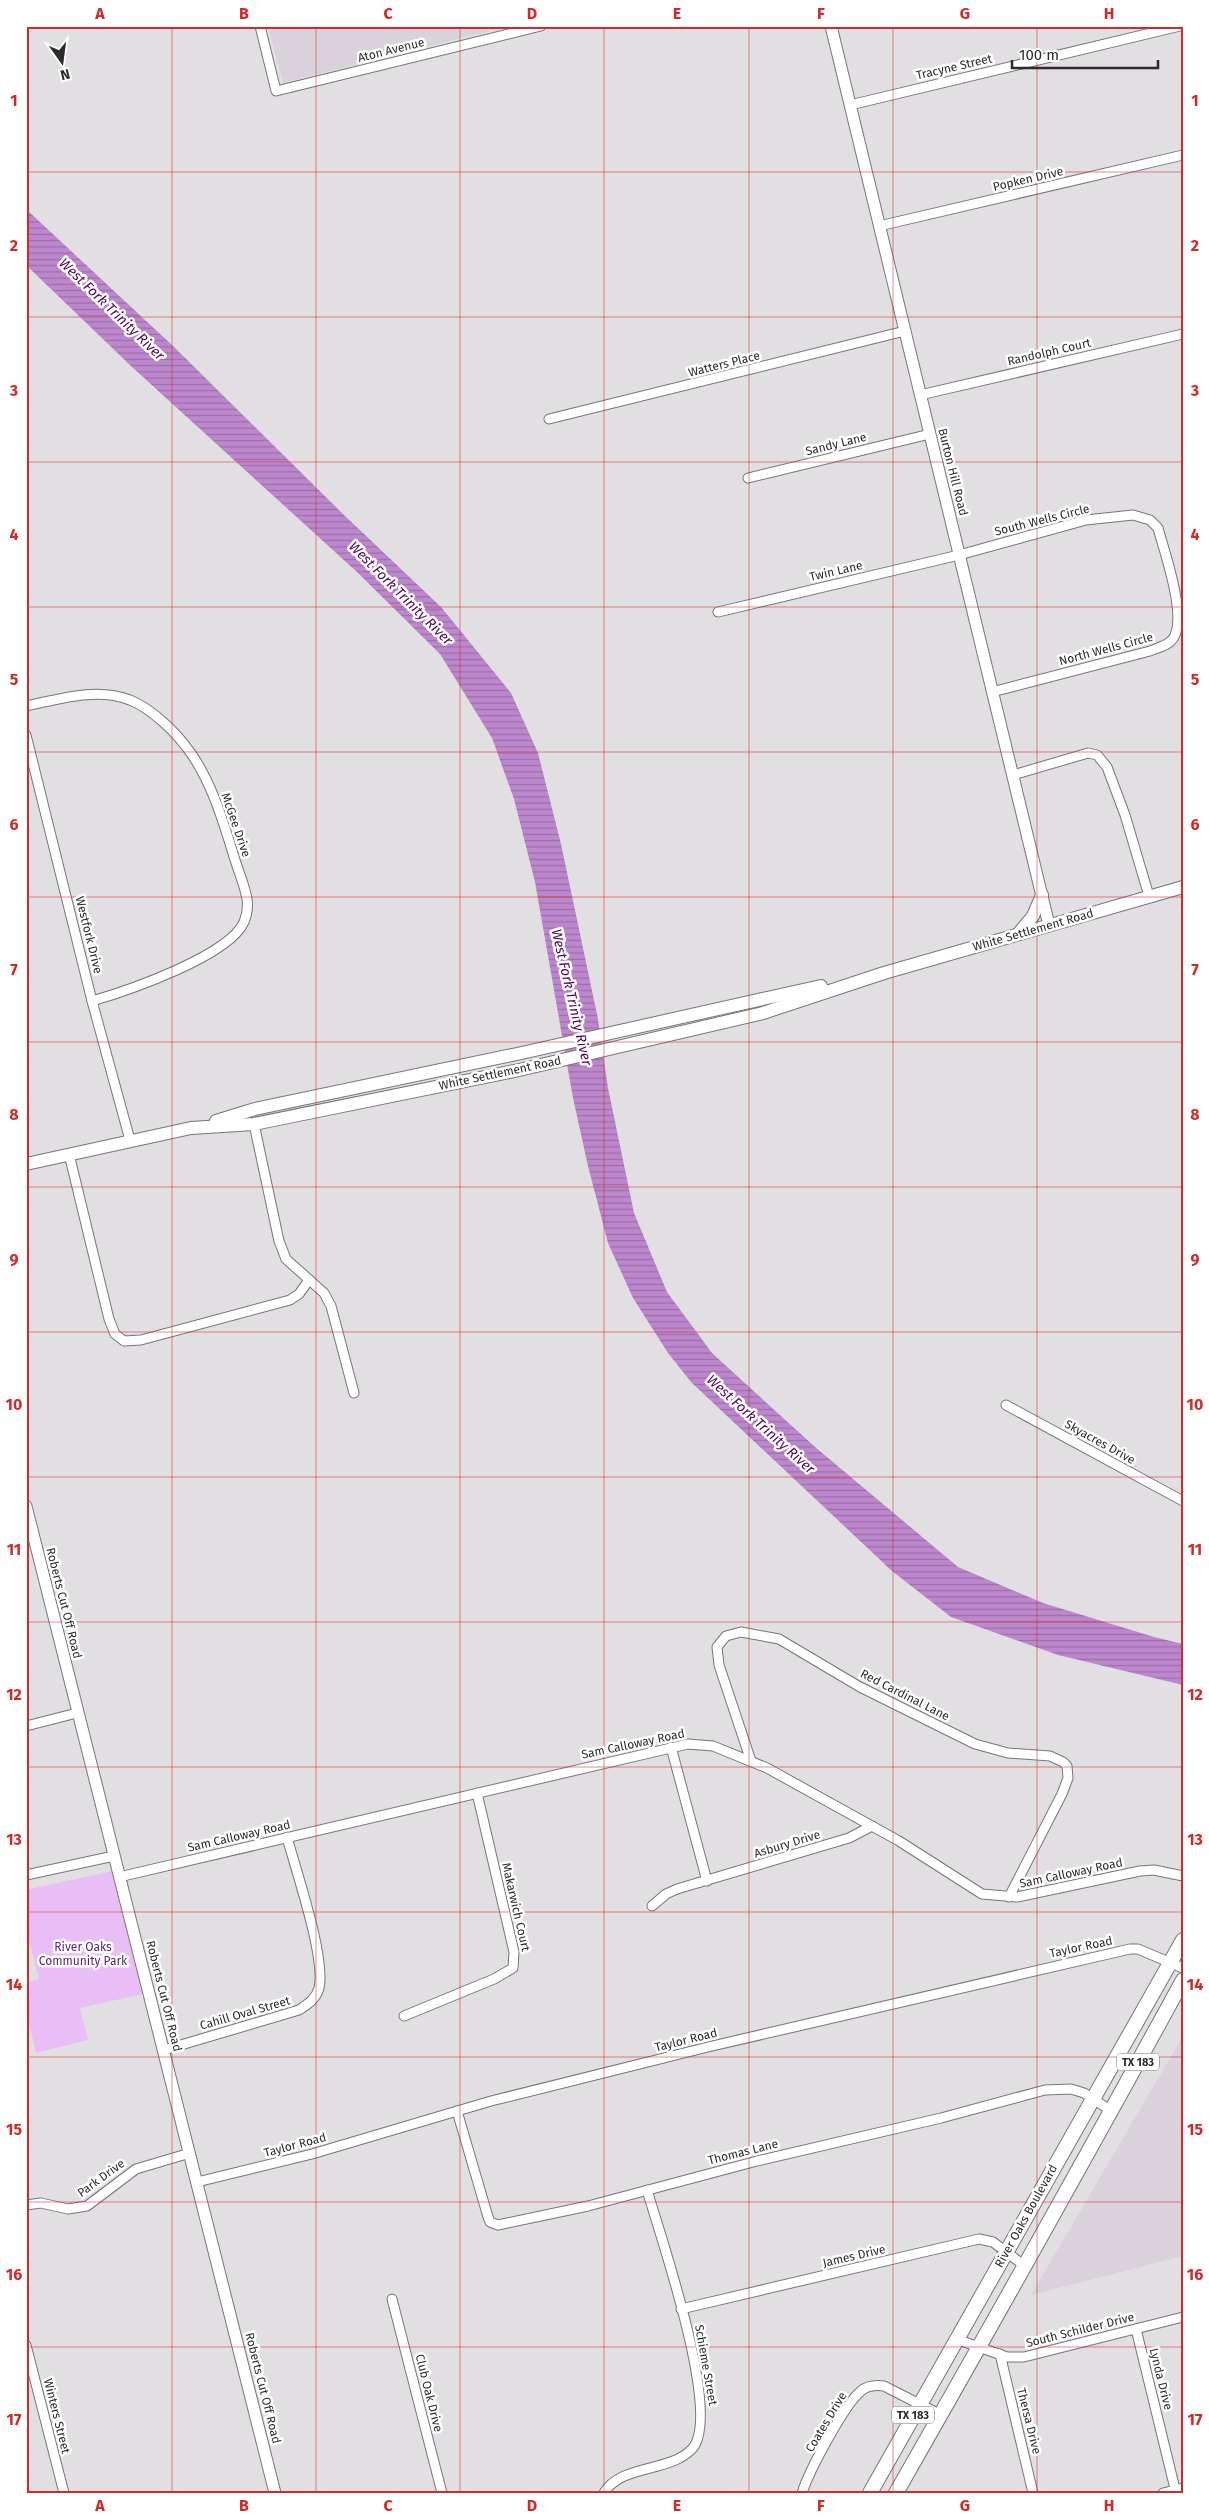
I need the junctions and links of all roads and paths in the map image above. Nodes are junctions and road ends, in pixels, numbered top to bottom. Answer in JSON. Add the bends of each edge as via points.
{"nodes":[{"id":1,"x":260,"y":26,"type":"edge"},
{"id":2,"x":541,"y":26,"type":"edge"},
{"id":3,"x":830,"y":26,"type":"edge"},
{"id":4,"x":1180,"y":26,"type":"edge"},
{"id":5,"x":850,"y":105,"type":"junction"},
{"id":6,"x":1183,"y":155,"type":"edge"},
{"id":7,"x":879,"y":226,"type":"junction"},
{"id":8,"x":905,"y":331,"type":"junction"},
{"id":9,"x":1183,"y":334,"type":"edge"},
{"id":10,"x":920,"y":395,"type":"junction"},
{"id":11,"x":549,"y":419,"type":"dead end"},
{"id":12,"x":930,"y":434,"type":"junction"},
{"id":13,"x":748,"y":478,"type":"dead end"},
{"id":14,"x":1133,"y":515,"type":"joint"},
{"id":15,"x":959,"y":555,"type":"junction"},
{"id":16,"x":718,"y":612,"type":"dead end"},
{"id":17,"x":992,"y":692,"type":"junction"},
{"id":18,"x":26,"y":706,"type":"edge"},
{"id":19,"x":26,"y":735,"type":"edge"},
{"id":20,"x":1013,"y":775,"type":"junction"},
{"id":21,"x":1183,"y":887,"type":"edge"},
{"id":22,"x":1042,"y":895,"type":"junction"},
{"id":23,"x":1149,"y":896,"type":"junction"},
{"id":24,"x":1049,"y":925,"type":"junction"},
{"id":25,"x":1018,"y":934,"type":"junction"},
{"id":26,"x":884,"y":973,"type":"junction"},
{"id":27,"x":92,"y":1001,"type":"junction"},
{"id":28,"x":285,"y":1103,"type":"junction"},
{"id":29,"x":288,"y":1116,"type":"junction"},
{"id":30,"x":254,"y":1124,"type":"junction"},
{"id":31,"x":197,"y":1127,"type":"junction"},
{"id":32,"x":130,"y":1140,"type":"junction"},
{"id":33,"x":69,"y":1154,"type":"junction"},
{"id":34,"x":26,"y":1164,"type":"edge"},
{"id":35,"x":309,"y":1280,"type":"junction"},
{"id":36,"x":354,"y":1393,"type":"dead end"},
{"id":37,"x":1006,"y":1405,"type":"dead end"},
{"id":38,"x":1183,"y":1501,"type":"edge"},
{"id":39,"x":26,"y":1506,"type":"edge"},
{"id":40,"x":77,"y":1713,"type":"junction"},
{"id":41,"x":26,"y":1726,"type":"edge"},
{"id":42,"x":671,"y":1747,"type":"junction"},
{"id":43,"x":751,"y":1760,"type":"junction"},
{"id":44,"x":477,"y":1793,"type":"junction"},
{"id":45,"x":872,"y":1826,"type":"junction"},
{"id":46,"x":287,"y":1838,"type":"junction"},
{"id":47,"x":114,"y":1856,"type":"junction"},
{"id":48,"x":26,"y":1876,"type":"edge"},
{"id":49,"x":1183,"y":1876,"type":"edge"},
{"id":50,"x":119,"y":1877,"type":"junction"},
{"id":51,"x":707,"y":1881,"type":"junction"},
{"id":52,"x":1009,"y":1897,"type":"junction"},
{"id":53,"x":652,"y":1906,"type":"dead end"},
{"id":54,"x":1183,"y":1940,"type":"edge"},
{"id":55,"x":1176,"y":1965,"type":"edge"},
{"id":56,"x":1183,"y":1980,"type":"edge"},
{"id":57,"x":404,"y":2016,"type":"dead end"},
{"id":58,"x":164,"y":2050,"type":"junction"},
{"id":59,"x":1092,"y":2099,"type":"junction"},
{"id":60,"x":1110,"y":2110,"type":"junction"},
{"id":61,"x":457,"y":2111,"type":"junction"},
{"id":62,"x":190,"y":2152,"type":"junction"},
{"id":63,"x":197,"y":2182,"type":"junction"},
{"id":64,"x":647,"y":2190,"type":"junction"},
{"id":65,"x":26,"y":2205,"type":"edge"},
{"id":66,"x":1006,"y":2252,"type":"junction"},
{"id":67,"x":1026,"y":2267,"type":"junction"},
{"id":68,"x":392,"y":2299,"type":"dead end"},
{"id":69,"x":681,"y":2309,"type":"junction"},
{"id":70,"x":1183,"y":2317,"type":"edge"},
{"id":71,"x":1136,"y":2329,"type":"junction"},
{"id":72,"x":956,"y":2339,"type":"junction"},
{"id":73,"x":26,"y":2345,"type":"edge"},
{"id":74,"x":980,"y":2348,"type":"junction"},
{"id":75,"x":1000,"y":2354,"type":"junction"},
{"id":76,"x":920,"y":2403,"type":"junction"},
{"id":77,"x":941,"y":2415,"type":"junction"},
{"id":78,"x":1178,"y":2490,"type":"edge"},
{"id":79,"x":64,"y":2493,"type":"edge"},
{"id":80,"x":276,"y":2493,"type":"edge"},
{"id":81,"x":442,"y":2493,"type":"edge"},
{"id":82,"x":604,"y":2493,"type":"edge"},
{"id":83,"x":802,"y":2493,"type":"edge"},
{"id":84,"x":870,"y":2493,"type":"edge"},
{"id":85,"x":896,"y":2493,"type":"edge"},
{"id":86,"x":1034,"y":2493,"type":"edge"},
{"id":87,"x":1163,"y":2493,"type":"edge"}],
"edges":[{"from":1,"to":2,"type":"street","name":"Aton Avenue","via":[[276,91]]},
{"from":3,"to":5,"type":"street","name":"Burton Hill Road"},
{"from":4,"to":5,"type":"street","name":"Tracyne Street"},
{"from":5,"to":7,"type":"street","name":"Burton Hill Road"},
{"from":6,"to":7,"type":"street","name":"Popken Drive"},
{"from":7,"to":8,"type":"street","name":"Burton Hill Road"},
{"from":8,"to":10,"type":"street","name":"Burton Hill Road"},
{"from":8,"to":11,"type":"street","name":"Watters Place"},
{"from":9,"to":10,"type":"street","name":"Randolph Court"},
{"from":10,"to":12,"type":"street","name":"Burton Hill Road"},
{"from":12,"to":13,"type":"street","name":"Sandy Lane"},
{"from":12,"to":15,"type":"street","name":"Burton Hill Road"},
{"from":14,"to":15,"type":"street","name":"South Wells Circle","via":[[1086,520]]},
{"from":14,"to":17,"type":"street","name":"North Wells Circle","via":[[1150,520],[1158,528],[1178,610],[1178,624],[1171,641],[1150,651]]},
{"from":15,"to":16,"type":"street","name":"Twin Lane"},
{"from":15,"to":17,"type":"street","name":"Burton Hill Road"},
{"from":17,"to":20,"type":"street","name":"Burton Hill Road"},
{"from":18,"to":27,"type":"street","name":"McGee Drive","via":[[100,693],[140,704],[172,732],[190,752],[209,783],[247,900],[244,923],[228,940],[173,972]]},
{"from":19,"to":27,"type":"street","name":"Westfork Drive"},
{"from":20,"to":22,"type":"street","name":"Burton Hill Road"},
{"from":20,"to":23,"type":"street","via":[[1088,753],[1097,755],[1107,767],[1125,815]]},
{"from":21,"to":23,"type":"main road","name":"White Settlement Road"},
{"from":22,"to":24,"type":"street","name":"Burton Hill Road"},
{"from":22,"to":25,"type":"main road","via":[[1033,916]]},
{"from":23,"to":24,"type":"main road","name":"White Settlement Road"},
{"from":24,"to":25,"type":"main road","name":"White Settlement Road"},
{"from":25,"to":26,"type":"main road","name":"White Settlement Road"},
{"from":26,"to":28,"type":"main road","name":"White Settlement Road"},
{"from":26,"to":29,"type":"main road","name":"White Settlement Road","via":[[763,1013],[642,1043]]},
{"from":27,"to":32,"type":"street","name":"Westfork Drive"},
{"from":28,"to":29,"type":"main road"},
{"from":28,"to":31,"type":"main road","name":"White Settlement Road"},
{"from":29,"to":30,"type":"main road","name":"White Settlement Road"},
{"from":30,"to":31,"type":"main road","name":"White Settlement Road"},
{"from":30,"to":35,"type":"street","via":[[279,1242],[286,1259]]},
{"from":31,"to":32,"type":"main road","name":"White Settlement Road"},
{"from":32,"to":33,"type":"main road","name":"White Settlement Road"},
{"from":33,"to":34,"type":"main road","name":"White Settlement Road"},
{"from":33,"to":35,"type":"street","via":[[109,1318],[115,1334],[124,1341],[141,1340],[290,1300]]},
{"from":35,"to":36,"type":"street","via":[[324,1293],[331,1306]]},
{"from":37,"to":38,"type":"street","name":"Skyacres Drive"},
{"from":39,"to":40,"type":"street","name":"Roberts Cut Off Road"},
{"from":40,"to":41,"type":"street"},
{"from":40,"to":47,"type":"street","name":"Roberts Cut Off Road"},
{"from":42,"to":43,"type":"street","name":"Sam Calloway Road","via":[[688,1744],[713,1746]]},
{"from":42,"to":44,"type":"street","name":"Sam Calloway Road"},
{"from":42,"to":51,"type":"street"},
{"from":43,"to":45,"type":"street","name":"Sam Calloway Road"},
{"from":43,"to":52,"type":"street","name":"Red Cardinal Lane","via":[[719,1666],[717,1648],[726,1636],[741,1632],[779,1638],[860,1687],[974,1744],[1008,1753],[1050,1756],[1063,1762],[1067,1766],[1068,1778],[1062,1794]]},
{"from":44,"to":46,"type":"street","name":"Sam Calloway Road"},
{"from":44,"to":57,"type":"street","name":"Makarwich Court","via":[[514,1952],[513,1968]]},
{"from":45,"to":51,"type":"street","name":"Asbury Drive","via":[[849,1838]]},
{"from":45,"to":52,"type":"street","name":"Sam Calloway Road","via":[[982,1894]]},
{"from":46,"to":50,"type":"street","name":"Sam Calloway Road"},
{"from":46,"to":58,"type":"street","name":"Cahill Oval Street","via":[[317,1948],[319,1988],[313,2001],[299,2010]]},
{"from":47,"to":48,"type":"street"},
{"from":47,"to":50,"type":"street","name":"Roberts Cut Off Road"},
{"from":49,"to":52,"type":"street","name":"Sam Calloway Road","via":[[1154,1870],[1140,1871],[1017,1898]]},
{"from":50,"to":58,"type":"street","name":"Roberts Cut Off Road"},
{"from":51,"to":53,"type":"street","name":"Asbury Drive","via":[[666,1894]]},
{"from":54,"to":55,"type":"main road","name":"River Oaks Boulevard","number":"TX 183"},
{"from":55,"to":59,"type":"main road","name":"River Oaks Boulevard","number":"TX 183"},
{"from":55,"to":61,"type":"street","name":"Taylor Road","via":[[1130,1949],[708,2047]]},
{"from":56,"to":60,"type":"main road","name":"River Oaks Boulevard","number":"TX 183"},
{"from":58,"to":62,"type":"street","name":"Roberts Cut Off Road"},
{"from":59,"to":60,"type":"street","name":"Thomas Lane"},
{"from":59,"to":64,"type":"street","name":"Thomas Lane","via":[[1071,2089],[1045,2090]]},
{"from":59,"to":66,"type":"main road","name":"River Oaks Boulevard","number":"TX 183"},
{"from":60,"to":67,"type":"main road","name":"River Oaks Boulevard","number":"TX 183","via":[[1046,2224]]},
{"from":61,"to":63,"type":"street","name":"Taylor Road","via":[[312,2154]]},
{"from":61,"to":64,"type":"street","name":"Thomas Lane","via":[[488,2217],[494,2224],[588,2206]]},
{"from":62,"to":63,"type":"street","name":"Roberts Cut Off Road"},
{"from":62,"to":65,"type":"street","name":"Park Drive","via":[[136,2169],[87,2206],[68,2209],[41,2203]]},
{"from":63,"to":80,"type":"street","name":"Roberts Cut Off Road"},
{"from":64,"to":69,"type":"street","name":"Schieme Street"},
{"from":66,"to":67,"type":"street","name":"James Drive"},
{"from":66,"to":69,"type":"street","name":"James Drive","via":[[993,2242],[979,2239]]},
{"from":66,"to":72,"type":"main road","name":"River Oaks Boulevard","number":"TX 183"},
{"from":67,"to":74,"type":"main road","name":"River Oaks Boulevard","number":"TX 183"},
{"from":68,"to":81,"type":"street","name":"Club Oak Drive"},
{"from":69,"to":82,"type":"street","name":"Schieme Street","via":[[700,2398],[701,2426],[695,2442],[676,2459],[622,2478]]},
{"from":70,"to":71,"type":"street","name":"South Schilder Drive"},
{"from":71,"to":75,"type":"street","name":"South Schilder Drive","via":[[1024,2357]]},
{"from":71,"to":78,"type":"street","name":"Lynda Drive"},
{"from":72,"to":74,"type":"street","name":"South Schilder Drive"},
{"from":72,"to":76,"type":"main road","name":"River Oaks Boulevard","number":"TX 183"},
{"from":73,"to":79,"type":"street","name":"Winters Street"},
{"from":74,"to":75,"type":"street","name":"South Schilder Drive"},
{"from":74,"to":77,"type":"main road","name":"River Oaks Boulevard","number":"TX 183"},
{"from":75,"to":86,"type":"street","name":"Thersa Drive"},
{"from":76,"to":77,"type":"street","name":"Coates Drive"},
{"from":76,"to":83,"type":"street","name":"Coates Drive","via":[[884,2386],[876,2385],[860,2392],[824,2445]]},
{"from":76,"to":84,"type":"main road","name":"River Oaks Boulevard","number":"TX 183"},
{"from":77,"to":85,"type":"main road","name":"River Oaks Boulevard","number":"TX 183"},
{"from":78,"to":87,"type":"street"}]}
